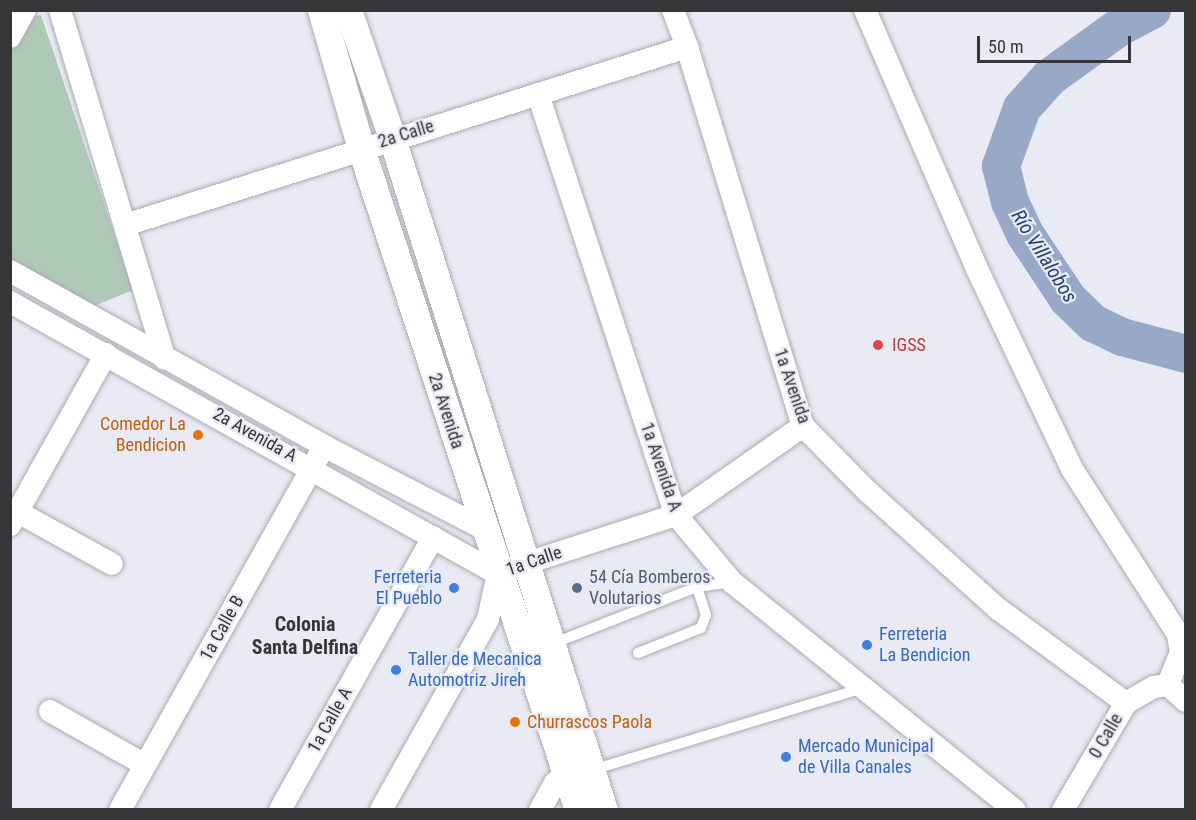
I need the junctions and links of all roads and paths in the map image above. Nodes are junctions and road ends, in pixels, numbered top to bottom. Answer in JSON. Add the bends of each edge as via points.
{"nodes":[{"id":1,"x":26,"y":10,"type":"edge"},
{"id":2,"x":60,"y":10,"type":"edge"},
{"id":3,"x":321,"y":10,"type":"edge"},
{"id":4,"x":348,"y":10,"type":"edge"},
{"id":5,"x":673,"y":10,"type":"edge"},
{"id":6,"x":865,"y":10,"type":"edge"},
{"id":7,"x":10,"y":37,"type":"edge"},
{"id":8,"x":687,"y":47,"type":"junction"},
{"id":9,"x":538,"y":94,"type":"junction"},
{"id":10,"x":392,"y":138,"type":"junction"},
{"id":11,"x":361,"y":149,"type":"junction"},
{"id":12,"x":125,"y":225,"type":"junction"},
{"id":13,"x":10,"y":271,"type":"edge"},
{"id":14,"x":10,"y":302,"type":"edge"},
{"id":15,"x":106,"y":354,"type":"junction"},
{"id":16,"x":165,"y":359,"type":"junction"},
{"id":17,"x":802,"y":426,"type":"junction"},
{"id":18,"x":324,"y":446,"type":"junction"},
{"id":19,"x":312,"y":467,"type":"junction"},
{"id":20,"x":676,"y":515,"type":"junction"},
{"id":21,"x":14,"y":519,"type":"edge"},
{"id":22,"x":484,"y":529,"type":"junction"},
{"id":23,"x":433,"y":537,"type":"junction"},
{"id":24,"x":524,"y":563,"type":"junction"},
{"id":25,"x":112,"y":564,"type":"dead end"},
{"id":26,"x":498,"y":574,"type":"junction"},
{"id":27,"x":732,"y":582,"type":"junction"},
{"id":28,"x":697,"y":587,"type":"junction"},
{"id":29,"x":550,"y":645,"type":"junction"},
{"id":30,"x":638,"y":653,"type":"dead end"},
{"id":31,"x":1168,"y":685,"type":"junction"},
{"id":32,"x":861,"y":689,"type":"junction"},
{"id":33,"x":1185,"y":701,"type":"edge"},
{"id":34,"x":1126,"y":703,"type":"junction"},
{"id":35,"x":50,"y":711,"type":"dead end"},
{"id":36,"x":145,"y":765,"type":"junction"},
{"id":37,"x":580,"y":775,"type":"junction"},
{"id":38,"x":120,"y":810,"type":"edge"},
{"id":39,"x":280,"y":810,"type":"edge"},
{"id":40,"x":381,"y":810,"type":"edge"},
{"id":41,"x":540,"y":810,"type":"edge"},
{"id":42,"x":578,"y":810,"type":"edge"},
{"id":43,"x":604,"y":810,"type":"edge"},
{"id":44,"x":1015,"y":810,"type":"edge"},
{"id":45,"x":1064,"y":810,"type":"edge"}],
"edges":[{"from":1,"to":7,"type":"street"},
{"from":2,"to":12,"type":"street"},
{"from":3,"to":11,"type":"street","name":"2a Avenida"},
{"from":4,"to":10,"type":"street","name":"2a Avenida"},
{"from":5,"to":8,"type":"street","name":"1a Avenida"},
{"from":6,"to":31,"type":"street","via":[[977,269],[1072,469],[1178,634],[1181,652]]},
{"from":8,"to":9,"type":"street","name":"2a Calle"},
{"from":8,"to":17,"type":"street","name":"1a Avenida"},
{"from":9,"to":10,"type":"street","name":"2a Calle"},
{"from":9,"to":20,"type":"street","name":"1a Avenida A"},
{"from":10,"to":11,"type":"street","name":"2a Calle"},
{"from":10,"to":24,"type":"street","name":"2a Avenida"},
{"from":11,"to":12,"type":"street","name":"2a Calle"},
{"from":11,"to":22,"type":"street","name":"2a Avenida"},
{"from":12,"to":16,"type":"street"},
{"from":13,"to":16,"type":"street","name":"2a Avenida A"},
{"from":14,"to":15,"type":"street","name":"2a Avenida A"},
{"from":15,"to":19,"type":"street","name":"2a Avenida A"},
{"from":15,"to":21,"type":"street"},
{"from":16,"to":18,"type":"street","name":"2a Avenida A"},
{"from":17,"to":20,"type":"street","name":"1a Calle"},
{"from":17,"to":34,"type":"street","name":"1a Avenida","via":[[867,491],[998,609]]},
{"from":18,"to":19,"type":"street","name":"1a Calle B"},
{"from":18,"to":22,"type":"street","name":"2a Avenida A"},
{"from":19,"to":23,"type":"street","name":"2a Avenida A"},
{"from":19,"to":36,"type":"street","name":"1a Calle B"},
{"from":20,"to":24,"type":"street","name":"1a Calle"},
{"from":20,"to":27,"type":"street","name":"1a Avenida A"},
{"from":21,"to":25,"type":"street"},
{"from":22,"to":26,"type":"street","name":"2a Avenida"},
{"from":23,"to":26,"type":"street","name":"2a Avenida A"},
{"from":23,"to":39,"type":"street","name":"1a Calle A"},
{"from":24,"to":26,"type":"street","name":"1a Calle"},
{"from":24,"to":29,"type":"street","name":"2a Avenida"},
{"from":26,"to":37,"type":"street","name":"2a Avenida"},
{"from":26,"to":40,"type":"street","name":"1a Calle","via":[[488,619]]},
{"from":27,"to":28,"type":"lane"},
{"from":27,"to":32,"type":"street","name":"1a Avenida A"},
{"from":28,"to":29,"type":"lane"},
{"from":28,"to":30,"type":"lane","via":[[706,615],[701,628]]},
{"from":29,"to":37,"type":"street","name":"2a Avenida"},
{"from":31,"to":33,"type":"street"},
{"from":31,"to":34,"type":"street","name":"0 Calle","via":[[1154,687]]},
{"from":32,"to":37,"type":"lane"},
{"from":32,"to":44,"type":"street","name":"1a Avenida A"},
{"from":34,"to":45,"type":"street","name":"0 Calle"},
{"from":35,"to":36,"type":"street"},
{"from":36,"to":38,"type":"street","name":"1a Calle B"},
{"from":37,"to":41,"type":"street","via":[[555,783]]},
{"from":37,"to":42,"type":"street","name":"2a Avenida"},
{"from":37,"to":43,"type":"street","name":"2a Avenida"}]}
